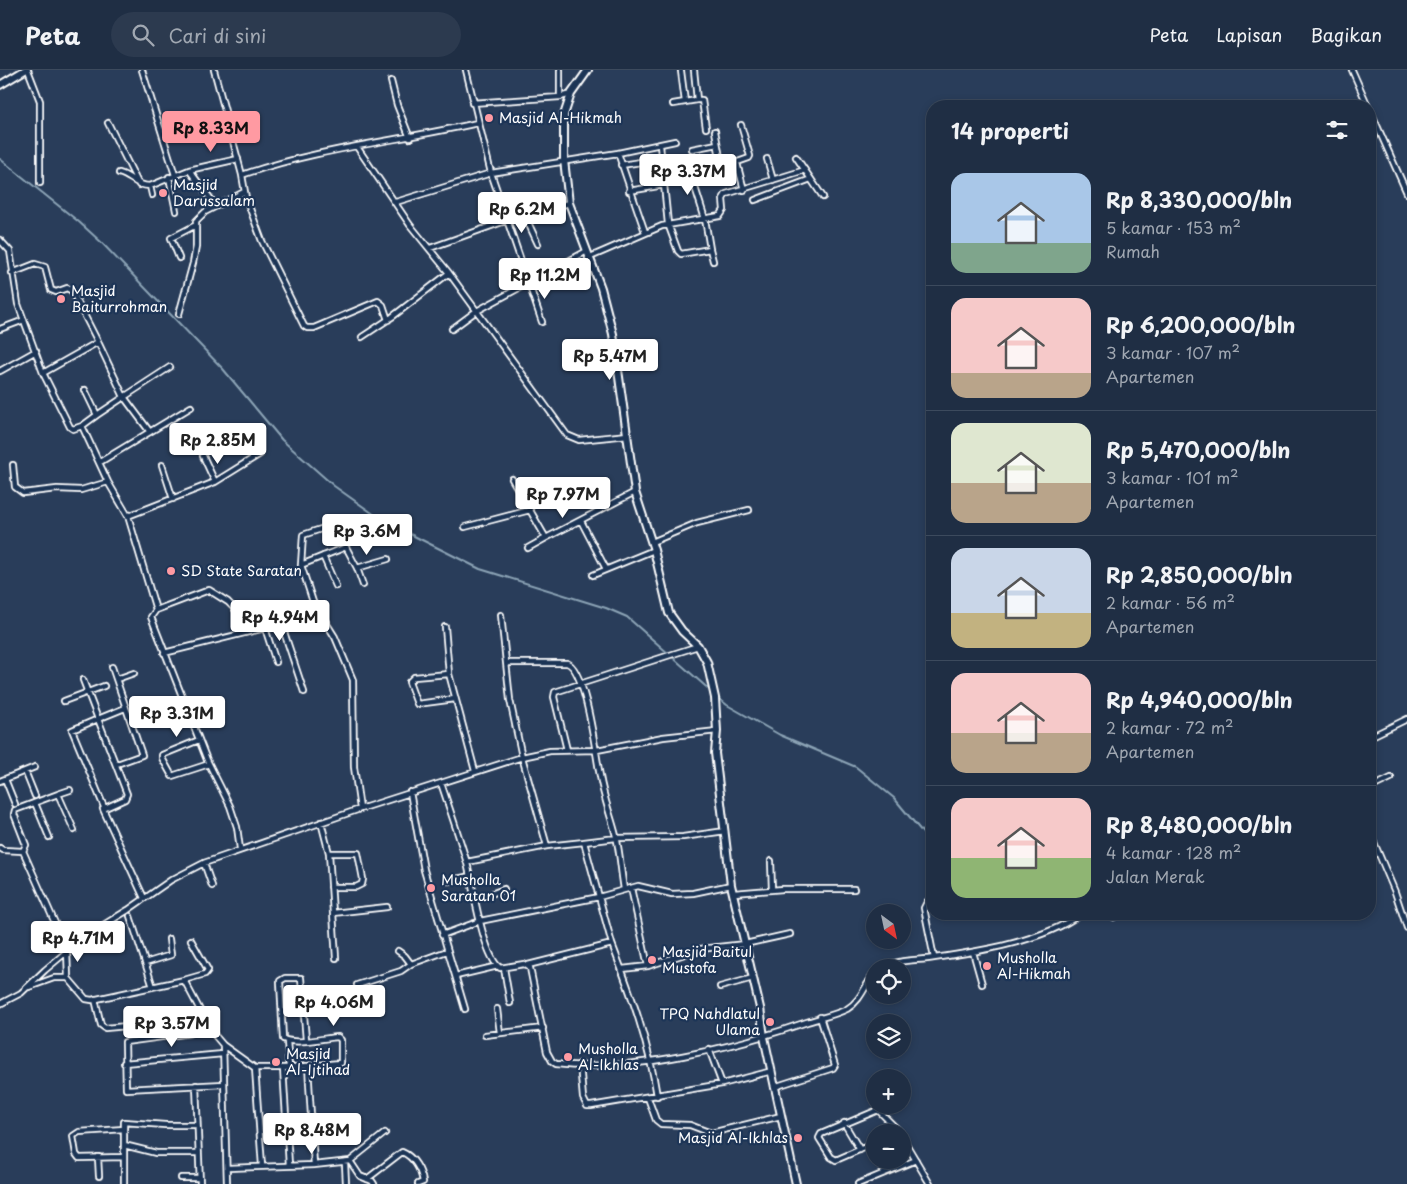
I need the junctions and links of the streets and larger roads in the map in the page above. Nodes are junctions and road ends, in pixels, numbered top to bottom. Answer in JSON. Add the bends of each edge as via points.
{"nodes":[{"id":1,"x":26,"y":70,"type":"edge"},
{"id":2,"x":142,"y":70,"type":"edge"},
{"id":3,"x":214,"y":70,"type":"edge"},
{"id":4,"x":466,"y":70,"type":"edge"},
{"id":5,"x":560,"y":70,"type":"edge"},
{"id":6,"x":588,"y":70,"type":"edge"},
{"id":7,"x":694,"y":70,"type":"edge"},
{"id":8,"x":1352,"y":70,"type":"edge"},
{"id":9,"x":681,"y":71,"type":"edge"},
{"id":10,"x":391,"y":81,"type":"dead end"},
{"id":11,"x":0,"y":85,"type":"edge"},
{"id":12,"x":571,"y":94,"type":"junction"},
{"id":13,"x":560,"y":97,"type":"junction"},
{"id":14,"x":698,"y":100,"type":"junction"},
{"id":15,"x":1365,"y":100,"type":"edge"},
{"id":16,"x":685,"y":102,"type":"junction"},
{"id":17,"x":472,"y":103,"type":"junction"},
{"id":18,"x":672,"y":104,"type":"dead end"},
{"id":19,"x":108,"y":122,"type":"dead end"},
{"id":20,"x":477,"y":122,"type":"junction"},
{"id":21,"x":1376,"y":124,"type":"edge"},
{"id":22,"x":741,"y":125,"type":"dead end"},
{"id":23,"x":706,"y":128,"type":"dead end"},
{"id":24,"x":715,"y":131,"type":"dead end"},
{"id":25,"x":410,"y":138,"type":"junction"},
{"id":26,"x":675,"y":142,"type":"dead end"},
{"id":27,"x":717,"y":144,"type":"junction"},
{"id":28,"x":660,"y":145,"type":"junction"},
{"id":29,"x":357,"y":147,"type":"junction"},
{"id":30,"x":692,"y":149,"type":"dead end"},
{"id":31,"x":618,"y":153,"type":"junction"},
{"id":32,"x":796,"y":157,"type":"dead end"},
{"id":33,"x":238,"y":159,"type":"junction"},
{"id":34,"x":661,"y":159,"type":"junction"},
{"id":35,"x":767,"y":159,"type":"dead end"},
{"id":36,"x":564,"y":160,"type":"junction"},
{"id":37,"x":737,"y":163,"type":"junction"},
{"id":38,"x":621,"y":165,"type":"junction"},
{"id":39,"x":689,"y":168,"type":"dead end"},
{"id":40,"x":722,"y":168,"type":"junction"},
{"id":41,"x":188,"y":170,"type":"junction"},
{"id":42,"x":805,"y":170,"type":"junction"},
{"id":43,"x":119,"y":173,"type":"dead end"},
{"id":44,"x":491,"y":173,"type":"junction"},
{"id":45,"x":242,"y":175,"type":"junction"},
{"id":46,"x":172,"y":176,"type":"junction"},
{"id":47,"x":692,"y":178,"type":"junction"},
{"id":48,"x":811,"y":179,"type":"junction"},
{"id":49,"x":773,"y":180,"type":"junction"},
{"id":50,"x":40,"y":183,"type":"dead end"},
{"id":51,"x":139,"y":185,"type":"junction"},
{"id":52,"x":664,"y":185,"type":"junction"},
{"id":53,"x":150,"y":186,"type":"junction"},
{"id":54,"x":744,"y":190,"type":"junction"},
{"id":55,"x":629,"y":191,"type":"junction"},
{"id":56,"x":244,"y":192,"type":"junction"},
{"id":57,"x":1407,"y":193,"type":"edge"},
{"id":58,"x":152,"y":195,"type":"dead end"},
{"id":59,"x":823,"y":197,"type":"dead end"},
{"id":60,"x":755,"y":200,"type":"dead end"},
{"id":61,"x":396,"y":202,"type":"junction"},
{"id":62,"x":569,"y":203,"type":"junction"},
{"id":63,"x":216,"y":206,"type":"junction"},
{"id":64,"x":176,"y":211,"type":"dead end"},
{"id":65,"x":525,"y":216,"type":"junction"},
{"id":66,"x":705,"y":218,"type":"junction"},
{"id":67,"x":508,"y":220,"type":"junction"},
{"id":68,"x":668,"y":224,"type":"junction"},
{"id":69,"x":196,"y":225,"type":"junction"},
{"id":70,"x":645,"y":232,"type":"junction"},
{"id":71,"x":0,"y":240,"type":"edge"},
{"id":72,"x":538,"y":244,"type":"dead end"},
{"id":73,"x":430,"y":248,"type":"junction"},
{"id":74,"x":710,"y":250,"type":"junction"},
{"id":75,"x":587,"y":255,"type":"junction"},
{"id":76,"x":179,"y":258,"type":"dead end"},
{"id":77,"x":713,"y":261,"type":"dead end"},
{"id":78,"x":12,"y":273,"type":"junction"},
{"id":79,"x":449,"y":273,"type":"junction"},
{"id":80,"x":530,"y":283,"type":"junction"},
{"id":81,"x":475,"y":312,"type":"junction"},
{"id":82,"x":179,"y":314,"type":"dead end"},
{"id":83,"x":24,"y":320,"type":"junction"},
{"id":84,"x":388,"y":320,"type":"junction"},
{"id":85,"x":542,"y":322,"type":"dead end"},
{"id":86,"x":0,"y":329,"type":"edge"},
{"id":87,"x":452,"y":329,"type":"dead end"},
{"id":88,"x":362,"y":337,"type":"dead end"},
{"id":89,"x":98,"y":342,"type":"junction"},
{"id":90,"x":36,"y":351,"type":"junction"},
{"id":91,"x":170,"y":367,"type":"dead end"},
{"id":92,"x":0,"y":371,"type":"edge"},
{"id":93,"x":43,"y":374,"type":"junction"},
{"id":94,"x":85,"y":390,"type":"dead end"},
{"id":95,"x":124,"y":397,"type":"junction"},
{"id":96,"x":192,"y":407,"type":"dead end"},
{"id":97,"x":98,"y":415,"type":"junction"},
{"id":98,"x":82,"y":426,"type":"junction"},
{"id":99,"x":150,"y":432,"type":"junction"},
{"id":100,"x":628,"y":435,"type":"junction"},
{"id":101,"x":260,"y":454,"type":"dead end"},
{"id":102,"x":202,"y":456,"type":"dead end"},
{"id":103,"x":100,"y":462,"type":"junction"},
{"id":104,"x":13,"y":465,"type":"dead end"},
{"id":105,"x":162,"y":465,"type":"dead end"},
{"id":106,"x":512,"y":479,"type":"dead end"},
{"id":107,"x":108,"y":482,"type":"junction"},
{"id":108,"x":215,"y":482,"type":"junction"},
{"id":109,"x":635,"y":492,"type":"junction"},
{"id":110,"x":173,"y":499,"type":"junction"},
{"id":111,"x":530,"y":510,"type":"junction"},
{"id":112,"x":748,"y":510,"type":"dead end"},
{"id":113,"x":128,"y":516,"type":"junction"},
{"id":114,"x":581,"y":521,"type":"junction"},
{"id":115,"x":339,"y":523,"type":"dead end"},
{"id":116,"x":465,"y":527,"type":"dead end"},
{"id":117,"x":546,"y":538,"type":"junction"},
{"id":118,"x":652,"y":542,"type":"junction"},
{"id":119,"x":528,"y":548,"type":"dead end"},
{"id":120,"x":654,"y":550,"type":"junction"},
{"id":121,"x":323,"y":556,"type":"junction"},
{"id":122,"x":388,"y":559,"type":"dead end"},
{"id":123,"x":301,"y":564,"type":"junction"},
{"id":124,"x":357,"y":568,"type":"junction"},
{"id":125,"x":606,"y":569,"type":"junction"},
{"id":126,"x":592,"y":575,"type":"dead end"},
{"id":127,"x":363,"y":585,"type":"dead end"},
{"id":128,"x":336,"y":586,"type":"dead end"},
{"id":129,"x":156,"y":610,"type":"junction"},
{"id":130,"x":500,"y":615,"type":"dead end"},
{"id":131,"x":327,"y":622,"type":"junction"},
{"id":132,"x":282,"y":626,"type":"junction"},
{"id":133,"x":446,"y":627,"type":"dead end"},
{"id":134,"x":265,"y":628,"type":"junction"},
{"id":135,"x":255,"y":630,"type":"junction"},
{"id":136,"x":698,"y":646,"type":"junction"},
{"id":137,"x":164,"y":653,"type":"junction"},
{"id":138,"x":276,"y":662,"type":"dead end"},
{"id":139,"x":506,"y":663,"type":"junction"},
{"id":140,"x":112,"y":668,"type":"dead end"},
{"id":141,"x":134,"y":674,"type":"dead end"},
{"id":142,"x":449,"y":674,"type":"junction"},
{"id":143,"x":117,"y":679,"type":"junction"},
{"id":144,"x":83,"y":680,"type":"dead end"},
{"id":145,"x":581,"y":684,"type":"junction"},
{"id":146,"x":104,"y":686,"type":"dead end"},
{"id":147,"x":88,"y":692,"type":"junction"},
{"id":148,"x":304,"y":692,"type":"dead end"},
{"id":149,"x":455,"y":699,"type":"junction"},
{"id":150,"x":64,"y":701,"type":"dead end"},
{"id":151,"x":125,"y":708,"type":"junction"},
{"id":152,"x":98,"y":718,"type":"junction"},
{"id":153,"x":1407,"y":719,"type":"edge"},
{"id":154,"x":717,"y":731,"type":"junction"},
{"id":155,"x":1376,"y":734,"type":"edge"},
{"id":156,"x":199,"y":740,"type":"junction"},
{"id":157,"x":567,"y":750,"type":"junction"},
{"id":158,"x":597,"y":750,"type":"junction"},
{"id":159,"x":522,"y":757,"type":"junction"},
{"id":160,"x":117,"y":764,"type":"junction"},
{"id":161,"x":209,"y":764,"type":"junction"},
{"id":162,"x":35,"y":767,"type":"dead end"},
{"id":163,"x":26,"y":771,"type":"junction"},
{"id":164,"x":475,"y":771,"type":"junction"},
{"id":165,"x":1391,"y":778,"type":"dead end"},
{"id":166,"x":2,"y":780,"type":"edge"},
{"id":167,"x":441,"y":783,"type":"junction"},
{"id":168,"x":1376,"y":785,"type":"edge"},
{"id":169,"x":70,"y":790,"type":"dead end"},
{"id":170,"x":410,"y":792,"type":"junction"},
{"id":171,"x":58,"y":794,"type":"junction"},
{"id":172,"x":35,"y":796,"type":"dead end"},
{"id":173,"x":35,"y":803,"type":"junction"},
{"id":174,"x":15,"y":804,"type":"dead end"},
{"id":175,"x":104,"y":807,"type":"junction"},
{"id":176,"x":360,"y":809,"type":"junction"},
{"id":177,"x":321,"y":822,"type":"junction"},
{"id":178,"x":74,"y":830,"type":"dead end"},
{"id":179,"x":726,"y":831,"type":"junction"},
{"id":180,"x":49,"y":837,"type":"dead end"},
{"id":181,"x":616,"y":838,"type":"junction"},
{"id":182,"x":584,"y":842,"type":"junction"},
{"id":183,"x":547,"y":846,"type":"junction"},
{"id":184,"x":1376,"y":848,"type":"edge"},
{"id":185,"x":0,"y":849,"type":"edge"},
{"id":186,"x":240,"y":849,"type":"junction"},
{"id":187,"x":23,"y":851,"type":"junction"},
{"id":188,"x":329,"y":853,"type":"junction"},
{"id":189,"x":771,"y":861,"type":"dead end"},
{"id":190,"x":204,"y":862,"type":"junction"},
{"id":191,"x":467,"y":862,"type":"junction"},
{"id":192,"x":470,"y":876,"type":"junction"},
{"id":193,"x":448,"y":881,"type":"dead end"},
{"id":194,"x":212,"y":886,"type":"dead end"},
{"id":195,"x":731,"y":886,"type":"junction"},
{"id":196,"x":331,"y":887,"type":"junction"},
{"id":197,"x":504,"y":888,"type":"dead end"},
{"id":198,"x":631,"y":888,"type":"junction"},
{"id":199,"x":624,"y":889,"type":"junction"},
{"id":200,"x":854,"y":889,"type":"dead end"},
{"id":201,"x":772,"y":890,"type":"junction"},
{"id":202,"x":734,"y":893,"type":"junction"},
{"id":203,"x":599,"y":897,"type":"junction"},
{"id":204,"x":144,"y":898,"type":"junction"},
{"id":205,"x":475,"y":900,"type":"junction"},
{"id":206,"x":926,"y":904,"type":"edge"},
{"id":207,"x":387,"y":907,"type":"dead end"},
{"id":208,"x":333,"y":913,"type":"junction"},
{"id":209,"x":130,"y":916,"type":"dead end"},
{"id":210,"x":926,"y":918,"type":"edge"},
{"id":211,"x":926,"y":920,"type":"edge"},
{"id":212,"x":1069,"y":920,"type":"edge"},
{"id":213,"x":480,"y":921,"type":"junction"},
{"id":214,"x":1407,"y":928,"type":"edge"},
{"id":215,"x":790,"y":934,"type":"dead end"},
{"id":216,"x":442,"y":935,"type":"junction"},
{"id":217,"x":169,"y":939,"type":"dead end"},
{"id":218,"x":191,"y":940,"type":"dead end"},
{"id":219,"x":612,"y":944,"type":"junction"},
{"id":220,"x":745,"y":944,"type":"junction"},
{"id":221,"x":67,"y":950,"type":"junction"},
{"id":222,"x":398,"y":951,"type":"dead end"},
{"id":223,"x":447,"y":951,"type":"junction"},
{"id":224,"x":973,"y":952,"type":"junction"},
{"id":225,"x":336,"y":958,"type":"dead end"},
{"id":226,"x":934,"y":958,"type":"junction"},
{"id":227,"x":911,"y":961,"type":"edge"},
{"id":228,"x":145,"y":963,"type":"junction"},
{"id":229,"x":411,"y":964,"type":"junction"},
{"id":230,"x":528,"y":965,"type":"junction"},
{"id":231,"x":498,"y":966,"type":"junction"},
{"id":232,"x":648,"y":966,"type":"junction"},
{"id":233,"x":504,"y":968,"type":"junction"},
{"id":234,"x":622,"y":969,"type":"junction"},
{"id":235,"x":456,"y":976,"type":"junction"},
{"id":236,"x":68,"y":978,"type":"junction"},
{"id":237,"x":754,"y":978,"type":"junction"},
{"id":238,"x":184,"y":980,"type":"junction"},
{"id":239,"x":982,"y":984,"type":"dead end"},
{"id":240,"x":357,"y":985,"type":"dead end"},
{"id":241,"x":866,"y":986,"type":"edge"},
{"id":242,"x":153,"y":987,"type":"junction"},
{"id":243,"x":720,"y":987,"type":"dead end"},
{"id":244,"x":28,"y":988,"type":"junction"},
{"id":245,"x":94,"y":999,"type":"junction"},
{"id":246,"x":510,"y":1003,"type":"dead end"},
{"id":247,"x":0,"y":1004,"type":"edge"},
{"id":248,"x":465,"y":1009,"type":"dead end"},
{"id":249,"x":497,"y":1009,"type":"dead end"},
{"id":250,"x":203,"y":1018,"type":"junction"},
{"id":251,"x":820,"y":1018,"type":"junction"},
{"id":252,"x":194,"y":1020,"type":"junction"},
{"id":253,"x":543,"y":1028,"type":"junction"},
{"id":254,"x":500,"y":1033,"type":"junction"},
{"id":255,"x":485,"y":1035,"type":"dead end"},
{"id":256,"x":764,"y":1037,"type":"junction"},
{"id":257,"x":306,"y":1040,"type":"junction"},
{"id":258,"x":287,"y":1041,"type":"junction"},
{"id":259,"x":223,"y":1045,"type":"junction"},
{"id":260,"x":709,"y":1049,"type":"junction"},
{"id":261,"x":223,"y":1054,"type":"junction"},
{"id":262,"x":124,"y":1062,"type":"junction"},
{"id":263,"x":652,"y":1062,"type":"junction"},
{"id":264,"x":580,"y":1064,"type":"junction"},
{"id":265,"x":308,"y":1066,"type":"junction"},
{"id":266,"x":289,"y":1067,"type":"junction"},
{"id":267,"x":256,"y":1068,"type":"junction"},
{"id":268,"x":283,"y":1068,"type":"junction"},
{"id":269,"x":772,"y":1071,"type":"junction"},
{"id":270,"x":224,"y":1084,"type":"junction"},
{"id":271,"x":722,"y":1084,"type":"junction"},
{"id":272,"x":196,"y":1085,"type":"junction"},
{"id":273,"x":774,"y":1087,"type":"junction"},
{"id":274,"x":658,"y":1096,"type":"junction"},
{"id":275,"x":648,"y":1098,"type":"junction"},
{"id":276,"x":781,"y":1116,"type":"junction"},
{"id":277,"x":844,"y":1124,"type":"junction"},
{"id":278,"x":892,"y":1124,"type":"edge"},
{"id":279,"x":197,"y":1125,"type":"junction"},
{"id":280,"x":124,"y":1129,"type":"junction"},
{"id":281,"x":385,"y":1133,"type":"dead end"},
{"id":282,"x":124,"y":1145,"type":"junction"},
{"id":283,"x":866,"y":1147,"type":"edge"},
{"id":284,"x":860,"y":1150,"type":"junction"},
{"id":285,"x":911,"y":1152,"type":"edge"},
{"id":286,"x":198,"y":1154,"type":"junction"},
{"id":287,"x":98,"y":1157,"type":"junction"},
{"id":288,"x":123,"y":1157,"type":"junction"},
{"id":289,"x":916,"y":1160,"type":"junction"},
{"id":290,"x":347,"y":1162,"type":"junction"},
{"id":291,"x":314,"y":1165,"type":"junction"},
{"id":292,"x":262,"y":1166,"type":"junction"},
{"id":293,"x":289,"y":1166,"type":"junction"},
{"id":294,"x":228,"y":1168,"type":"junction"},
{"id":295,"x":887,"y":1171,"type":"joint"},
{"id":296,"x":99,"y":1176,"type":"dead end"},
{"id":297,"x":181,"y":1178,"type":"dead end"},
{"id":298,"x":199,"y":1178,"type":"junction"},
{"id":299,"x":367,"y":1179,"type":"junction"},
{"id":300,"x":422,"y":1183,"type":"edge"},
{"id":301,"x":864,"y":1183,"type":"edge"},
{"id":302,"x":124,"y":1184,"type":"edge"},
{"id":303,"x":200,"y":1184,"type":"edge"},
{"id":304,"x":227,"y":1184,"type":"edge"},
{"id":305,"x":346,"y":1184,"type":"edge"},
{"id":306,"x":374,"y":1184,"type":"edge"},
{"id":307,"x":796,"y":1184,"type":"edge"},
{"id":308,"x":858,"y":1184,"type":"edge"},
{"id":309,"x":930,"y":1184,"type":"edge"}],
"edges":[{"from":1,"to":11,"type":"street"},
{"from":1,"to":50,"type":"street","via":[[40,101]]},
{"from":2,"to":46,"type":"street"},
{"from":3,"to":33,"type":"street"},
{"from":4,"to":17,"type":"street"},
{"from":5,"to":13,"type":"street"},
{"from":6,"to":12,"type":"street"},
{"from":7,"to":14,"type":"street"},
{"from":8,"to":15,"type":"street"},
{"from":9,"to":16,"type":"street"},
{"from":10,"to":25,"type":"street","via":[[396,105]]},
{"from":12,"to":13,"type":"street"},
{"from":12,"to":36,"type":"street","via":[[564,115]]},
{"from":13,"to":17,"type":"street"},
{"from":14,"to":16,"type":"street"},
{"from":14,"to":23,"type":"street","via":[[702,100]]},
{"from":16,"to":18,"type":"street"},
{"from":17,"to":20,"type":"street"},
{"from":19,"to":51,"type":"street"},
{"from":20,"to":25,"type":"street"},
{"from":20,"to":44,"type":"street"},
{"from":21,"to":57,"type":"street"},
{"from":22,"to":37,"type":"street","via":[[750,156]]},
{"from":24,"to":27,"type":"street"},
{"from":25,"to":29,"type":"street"},
{"from":26,"to":28,"type":"street"},
{"from":27,"to":30,"type":"street"},
{"from":27,"to":40,"type":"street"},
{"from":28,"to":31,"type":"street"},
{"from":28,"to":34,"type":"street"},
{"from":29,"to":45,"type":"street","via":[[317,154]]},
{"from":29,"to":61,"type":"street"},
{"from":31,"to":36,"type":"street"},
{"from":31,"to":38,"type":"street"},
{"from":32,"to":42,"type":"street"},
{"from":33,"to":41,"type":"street"},
{"from":33,"to":45,"type":"street"},
{"from":34,"to":38,"type":"street"},
{"from":34,"to":52,"type":"street"},
{"from":35,"to":49,"type":"street"},
{"from":36,"to":44,"type":"street"},
{"from":36,"to":62,"type":"street"},
{"from":37,"to":40,"type":"street"},
{"from":37,"to":54,"type":"street"},
{"from":38,"to":55,"type":"street"},
{"from":39,"to":47,"type":"street"},
{"from":40,"to":47,"type":"street"},
{"from":41,"to":46,"type":"street"},
{"from":41,"to":63,"type":"street"},
{"from":42,"to":48,"type":"street"},
{"from":42,"to":49,"type":"street"},
{"from":43,"to":51,"type":"street"},
{"from":44,"to":61,"type":"street"},
{"from":44,"to":67,"type":"street"},
{"from":45,"to":56,"type":"street"},
{"from":46,"to":53,"type":"street"},
{"from":46,"to":64,"type":"street"},
{"from":47,"to":66,"type":"street"},
{"from":48,"to":59,"type":"street"},
{"from":48,"to":60,"type":"street"},
{"from":49,"to":54,"type":"street"},
{"from":51,"to":53,"type":"street"},
{"from":52,"to":55,"type":"street"},
{"from":52,"to":68,"type":"street"},
{"from":53,"to":58,"type":"street"},
{"from":54,"to":66,"type":"street","via":[[726,194],[723,214]]},
{"from":55,"to":70,"type":"street"},
{"from":56,"to":63,"type":"street"},
{"from":56,"to":84,"type":"street","via":[[262,241],[304,326],[314,328],[378,301],[383,305]]},
{"from":61,"to":73,"type":"street"},
{"from":62,"to":65,"type":"street"},
{"from":62,"to":75,"type":"street"},
{"from":63,"to":69,"type":"street","via":[[201,215]]},
{"from":65,"to":67,"type":"street"},
{"from":65,"to":72,"type":"street"},
{"from":66,"to":68,"type":"street"},
{"from":66,"to":74,"type":"street"},
{"from":67,"to":73,"type":"street"},
{"from":67,"to":80,"type":"street"},
{"from":68,"to":70,"type":"street"},
{"from":68,"to":74,"type":"street","via":[[679,253]]},
{"from":69,"to":76,"type":"street","via":[[171,238]]},
{"from":69,"to":82,"type":"street","via":[[196,248]]},
{"from":70,"to":75,"type":"street"},
{"from":71,"to":78,"type":"street","via":[[10,251]]},
{"from":73,"to":79,"type":"street"},
{"from":74,"to":77,"type":"street"},
{"from":75,"to":80,"type":"street"},
{"from":75,"to":100,"type":"street","via":[[601,288],[614,334]]},
{"from":78,"to":83,"type":"street"},
{"from":78,"to":89,"type":"street","via":[[35,264],[45,267],[51,290],[56,292],[67,288],[72,291]]},
{"from":79,"to":81,"type":"street"},
{"from":79,"to":84,"type":"street"},
{"from":80,"to":81,"type":"street"},
{"from":80,"to":85,"type":"street"},
{"from":81,"to":87,"type":"street"},
{"from":81,"to":100,"type":"street","via":[[571,439]]},
{"from":83,"to":86,"type":"street"},
{"from":83,"to":90,"type":"street"},
{"from":84,"to":88,"type":"street"},
{"from":89,"to":93,"type":"street"},
{"from":89,"to":95,"type":"street"},
{"from":90,"to":92,"type":"street"},
{"from":90,"to":93,"type":"street"},
{"from":91,"to":95,"type":"street"},
{"from":93,"to":98,"type":"street","via":[[66,422],[73,429]]},
{"from":94,"to":97,"type":"street"},
{"from":95,"to":97,"type":"street"},
{"from":95,"to":99,"type":"street"},
{"from":96,"to":99,"type":"street"},
{"from":97,"to":98,"type":"street"},
{"from":98,"to":103,"type":"street"},
{"from":99,"to":103,"type":"street"},
{"from":100,"to":109,"type":"street"},
{"from":101,"to":108,"type":"street"},
{"from":102,"to":108,"type":"street"},
{"from":103,"to":107,"type":"street"},
{"from":104,"to":107,"type":"street","via":[[15,486],[23,493],[81,490]]},
{"from":105,"to":110,"type":"street"},
{"from":106,"to":111,"type":"street"},
{"from":107,"to":113,"type":"street"},
{"from":108,"to":110,"type":"street"},
{"from":109,"to":114,"type":"street"},
{"from":109,"to":118,"type":"street"},
{"from":110,"to":113,"type":"street"},
{"from":111,"to":116,"type":"street"},
{"from":111,"to":117,"type":"street"},
{"from":112,"to":118,"type":"street","via":[[697,523]]},
{"from":113,"to":129,"type":"street"},
{"from":114,"to":117,"type":"street"},
{"from":114,"to":125,"type":"street"},
{"from":115,"to":123,"type":"street","via":[[302,536]]},
{"from":117,"to":119,"type":"street"},
{"from":118,"to":120,"type":"street"},
{"from":120,"to":125,"type":"street"},
{"from":120,"to":136,"type":"street","via":[[669,613]]},
{"from":121,"to":123,"type":"street"},
{"from":121,"to":124,"type":"street","via":[[346,547]]},
{"from":121,"to":128,"type":"street"},
{"from":122,"to":124,"type":"street"},
{"from":123,"to":131,"type":"street","via":[[313,602]]},
{"from":124,"to":127,"type":"street"},
{"from":125,"to":126,"type":"street"},
{"from":129,"to":135,"type":"street","via":[[209,590],[228,602]]},
{"from":129,"to":137,"type":"street","via":[[151,620]]},
{"from":130,"to":139,"type":"street"},
{"from":131,"to":132,"type":"street"},
{"from":131,"to":176,"type":"street","via":[[354,680],[354,767]]},
{"from":132,"to":134,"type":"street"},
{"from":132,"to":148,"type":"street"},
{"from":133,"to":142,"type":"street"},
{"from":134,"to":135,"type":"street"},
{"from":134,"to":138,"type":"street"},
{"from":135,"to":137,"type":"street"},
{"from":136,"to":145,"type":"street"},
{"from":136,"to":154,"type":"street","via":[[707,662],[715,695]]},
{"from":137,"to":156,"type":"street"},
{"from":139,"to":145,"type":"street","via":[[572,664]]},
{"from":139,"to":159,"type":"street"},
{"from":140,"to":143,"type":"street"},
{"from":141,"to":143,"type":"street"},
{"from":142,"to":149,"type":"street"},
{"from":142,"to":149,"type":"street","via":[[414,677],[409,682],[417,704]]},
{"from":143,"to":151,"type":"street"},
{"from":144,"to":147,"type":"street"},
{"from":145,"to":157,"type":"street","via":[[554,693]]},
{"from":145,"to":158,"type":"street"},
{"from":146,"to":147,"type":"street"},
{"from":147,"to":150,"type":"street"},
{"from":147,"to":152,"type":"street"},
{"from":149,"to":164,"type":"street"},
{"from":151,"to":152,"type":"street"},
{"from":151,"to":160,"type":"street","via":[[142,755]]},
{"from":152,"to":160,"type":"street"},
{"from":152,"to":175,"type":"street","via":[[72,730]]},
{"from":153,"to":155,"type":"street"},
{"from":154,"to":158,"type":"street","via":[[663,737]]},
{"from":154,"to":179,"type":"street","via":[[715,753]]},
{"from":156,"to":161,"type":"street"},
{"from":156,"to":161,"type":"street","via":[[162,755],[162,758],[172,776]]},
{"from":157,"to":158,"type":"street"},
{"from":157,"to":159,"type":"street"},
{"from":158,"to":181,"type":"street","via":[[600,777]]},
{"from":159,"to":164,"type":"street"},
{"from":159,"to":183,"type":"street"},
{"from":160,"to":175,"type":"street","via":[[128,796]]},
{"from":161,"to":186,"type":"street","via":[[230,806]]},
{"from":162,"to":163,"type":"street"},
{"from":163,"to":166,"type":"street"},
{"from":163,"to":172,"type":"street"},
{"from":164,"to":167,"type":"street"},
{"from":165,"to":168,"type":"street"},
{"from":166,"to":174,"type":"street"},
{"from":167,"to":170,"type":"street"},
{"from":167,"to":191,"type":"street"},
{"from":169,"to":171,"type":"street"},
{"from":170,"to":176,"type":"street"},
{"from":170,"to":216,"type":"street","via":[[424,870]]},
{"from":171,"to":173,"type":"street"},
{"from":171,"to":178,"type":"street"},
{"from":173,"to":180,"type":"street"},
{"from":173,"to":187,"type":"street","via":[[14,812],[26,845]]},
{"from":175,"to":204,"type":"street","via":[[106,818]]},
{"from":176,"to":177,"type":"street"},
{"from":177,"to":186,"type":"street"},
{"from":177,"to":188,"type":"street"},
{"from":179,"to":181,"type":"street","via":[[683,837]]},
{"from":179,"to":195,"type":"street"},
{"from":181,"to":182,"type":"street"},
{"from":181,"to":199,"type":"street"},
{"from":182,"to":183,"type":"street"},
{"from":182,"to":203,"type":"street"},
{"from":183,"to":191,"type":"street"},
{"from":184,"to":214,"type":"street"},
{"from":185,"to":187,"type":"street"},
{"from":186,"to":190,"type":"street"},
{"from":187,"to":221,"type":"street"},
{"from":188,"to":196,"type":"street"},
{"from":188,"to":196,"type":"street","via":[[358,853],[363,879],[362,884],[356,886]]},
{"from":189,"to":201,"type":"street"},
{"from":190,"to":194,"type":"street"},
{"from":190,"to":204,"type":"street"},
{"from":191,"to":192,"type":"street"},
{"from":192,"to":193,"type":"street"},
{"from":192,"to":205,"type":"street"},
{"from":195,"to":198,"type":"street","via":[[677,894],[638,886]]},
{"from":195,"to":202,"type":"street"},
{"from":196,"to":208,"type":"street"},
{"from":197,"to":205,"type":"street"},
{"from":198,"to":199,"type":"street"},
{"from":198,"to":232,"type":"street"},
{"from":199,"to":203,"type":"street"},
{"from":200,"to":201,"type":"street"},
{"from":201,"to":202,"type":"street"},
{"from":202,"to":220,"type":"street"},
{"from":203,"to":213,"type":"street"},
{"from":203,"to":219,"type":"street"},
{"from":204,"to":221,"type":"street"},
{"from":205,"to":213,"type":"street"},
{"from":206,"to":210,"type":"street"},
{"from":207,"to":208,"type":"street"},
{"from":208,"to":225,"type":"street"},
{"from":209,"to":228,"type":"street"},
{"from":211,"to":226,"type":"street"},
{"from":212,"to":224,"type":"street","via":[[1053,929]]},
{"from":213,"to":216,"type":"street"},
{"from":213,"to":231,"type":"street"},
{"from":215,"to":220,"type":"street"},
{"from":216,"to":223,"type":"street"},
{"from":217,"to":228,"type":"street","via":[[172,955]]},
{"from":218,"to":238,"type":"street","via":[[208,970],[205,974]]},
{"from":219,"to":230,"type":"street"},
{"from":219,"to":234,"type":"street"},
{"from":220,"to":232,"type":"street","via":[[700,949]]},
{"from":220,"to":237,"type":"street"},
{"from":221,"to":236,"type":"street"},
{"from":221,"to":244,"type":"street"},
{"from":222,"to":229,"type":"street"},
{"from":223,"to":229,"type":"street"},
{"from":223,"to":235,"type":"street"},
{"from":224,"to":226,"type":"street"},
{"from":224,"to":239,"type":"street"},
{"from":226,"to":227,"type":"street"},
{"from":228,"to":242,"type":"street"},
{"from":229,"to":240,"type":"street","via":[[402,971]]},
{"from":230,"to":233,"type":"street"},
{"from":230,"to":253,"type":"street","via":[[532,971]]},
{"from":231,"to":233,"type":"street"},
{"from":231,"to":235,"type":"street"},
{"from":232,"to":234,"type":"street"},
{"from":233,"to":246,"type":"street"},
{"from":234,"to":263,"type":"street"},
{"from":235,"to":248,"type":"street"},
{"from":236,"to":244,"type":"street","via":[[54,978]]},
{"from":236,"to":245,"type":"street","via":[[86,999]]},
{"from":237,"to":243,"type":"street"},
{"from":237,"to":256,"type":"street"},
{"from":238,"to":242,"type":"street"},
{"from":238,"to":250,"type":"street"},
{"from":241,"to":251,"type":"street","via":[[848,1008]]},
{"from":242,"to":245,"type":"street"},
{"from":244,"to":247,"type":"street"},
{"from":245,"to":252,"type":"street","via":[[105,1028]]},
{"from":249,"to":254,"type":"street"},
{"from":250,"to":252,"type":"street"},
{"from":250,"to":259,"type":"street"},
{"from":251,"to":256,"type":"street"},
{"from":251,"to":273,"type":"street","via":[[835,1065]]},
{"from":252,"to":262,"type":"street","via":[[192,1032],[188,1034],[126,1041],[123,1046]]},
{"from":253,"to":254,"type":"street"},
{"from":253,"to":264,"type":"street","via":[[552,1061]]},
{"from":254,"to":255,"type":"street"},
{"from":256,"to":260,"type":"street"},
{"from":256,"to":269,"type":"street"},
{"from":257,"to":258,"type":"street"},
{"from":257,"to":258,"type":"street","via":[[302,980],[282,979],[279,984],[283,1038]]},
{"from":257,"to":265,"type":"street","via":[[337,1037],[340,1040],[341,1063]]},
{"from":258,"to":266,"type":"street"},
{"from":259,"to":261,"type":"street"},
{"from":259,"to":267,"type":"street"},
{"from":260,"to":263,"type":"street"},
{"from":260,"to":271,"type":"street"},
{"from":261,"to":262,"type":"street"},
{"from":261,"to":270,"type":"street"},
{"from":262,"to":272,"type":"street","via":[[126,1089]]},
{"from":263,"to":264,"type":"street"},
{"from":263,"to":274,"type":"street"},
{"from":264,"to":275,"type":"street","via":[[583,1098],[587,1106]]},
{"from":265,"to":266,"type":"street"},
{"from":265,"to":291,"type":"street"},
{"from":266,"to":268,"type":"street"},
{"from":267,"to":268,"type":"street"},
{"from":267,"to":292,"type":"street"},
{"from":268,"to":293,"type":"street"},
{"from":269,"to":271,"type":"street"},
{"from":269,"to":273,"type":"street"},
{"from":270,"to":272,"type":"street"},
{"from":270,"to":294,"type":"street"},
{"from":271,"to":274,"type":"street"},
{"from":272,"to":279,"type":"street"},
{"from":273,"to":276,"type":"street"},
{"from":274,"to":275,"type":"street"},
{"from":275,"to":276,"type":"street","via":[[656,1120],[661,1124],[690,1125],[711,1133]]},
{"from":276,"to":307,"type":"street"},
{"from":277,"to":278,"type":"street","via":[[878,1110]]},
{"from":277,"to":284,"type":"street"},
{"from":277,"to":284,"type":"street","via":[[821,1134],[819,1140],[833,1160]]},
{"from":279,"to":280,"type":"street","via":[[124,1122]]},
{"from":279,"to":286,"type":"street"},
{"from":280,"to":282,"type":"street"},
{"from":280,"to":287,"type":"street","via":[[73,1134],[77,1156]]},
{"from":281,"to":290,"type":"street"},
{"from":282,"to":286,"type":"street","via":[[156,1153]]},
{"from":282,"to":288,"type":"street"},
{"from":283,"to":284,"type":"street"},
{"from":285,"to":289,"type":"street"},
{"from":286,"to":298,"type":"street"},
{"from":287,"to":288,"type":"street"},
{"from":287,"to":296,"type":"street"},
{"from":288,"to":302,"type":"street"},
{"from":289,"to":295,"type":"street"},
{"from":289,"to":309,"type":"street"},
{"from":290,"to":291,"type":"street"},
{"from":290,"to":299,"type":"street"},
{"from":290,"to":305,"type":"street"},
{"from":291,"to":293,"type":"street"},
{"from":292,"to":293,"type":"street"},
{"from":292,"to":294,"type":"street"},
{"from":294,"to":304,"type":"street"},
{"from":295,"to":301,"type":"street"},
{"from":297,"to":298,"type":"street"},
{"from":298,"to":303,"type":"street"},
{"from":299,"to":300,"type":"street","via":[[402,1152],[419,1168]]},
{"from":299,"to":306,"type":"street"},
{"from":301,"to":308,"type":"street"}]}
